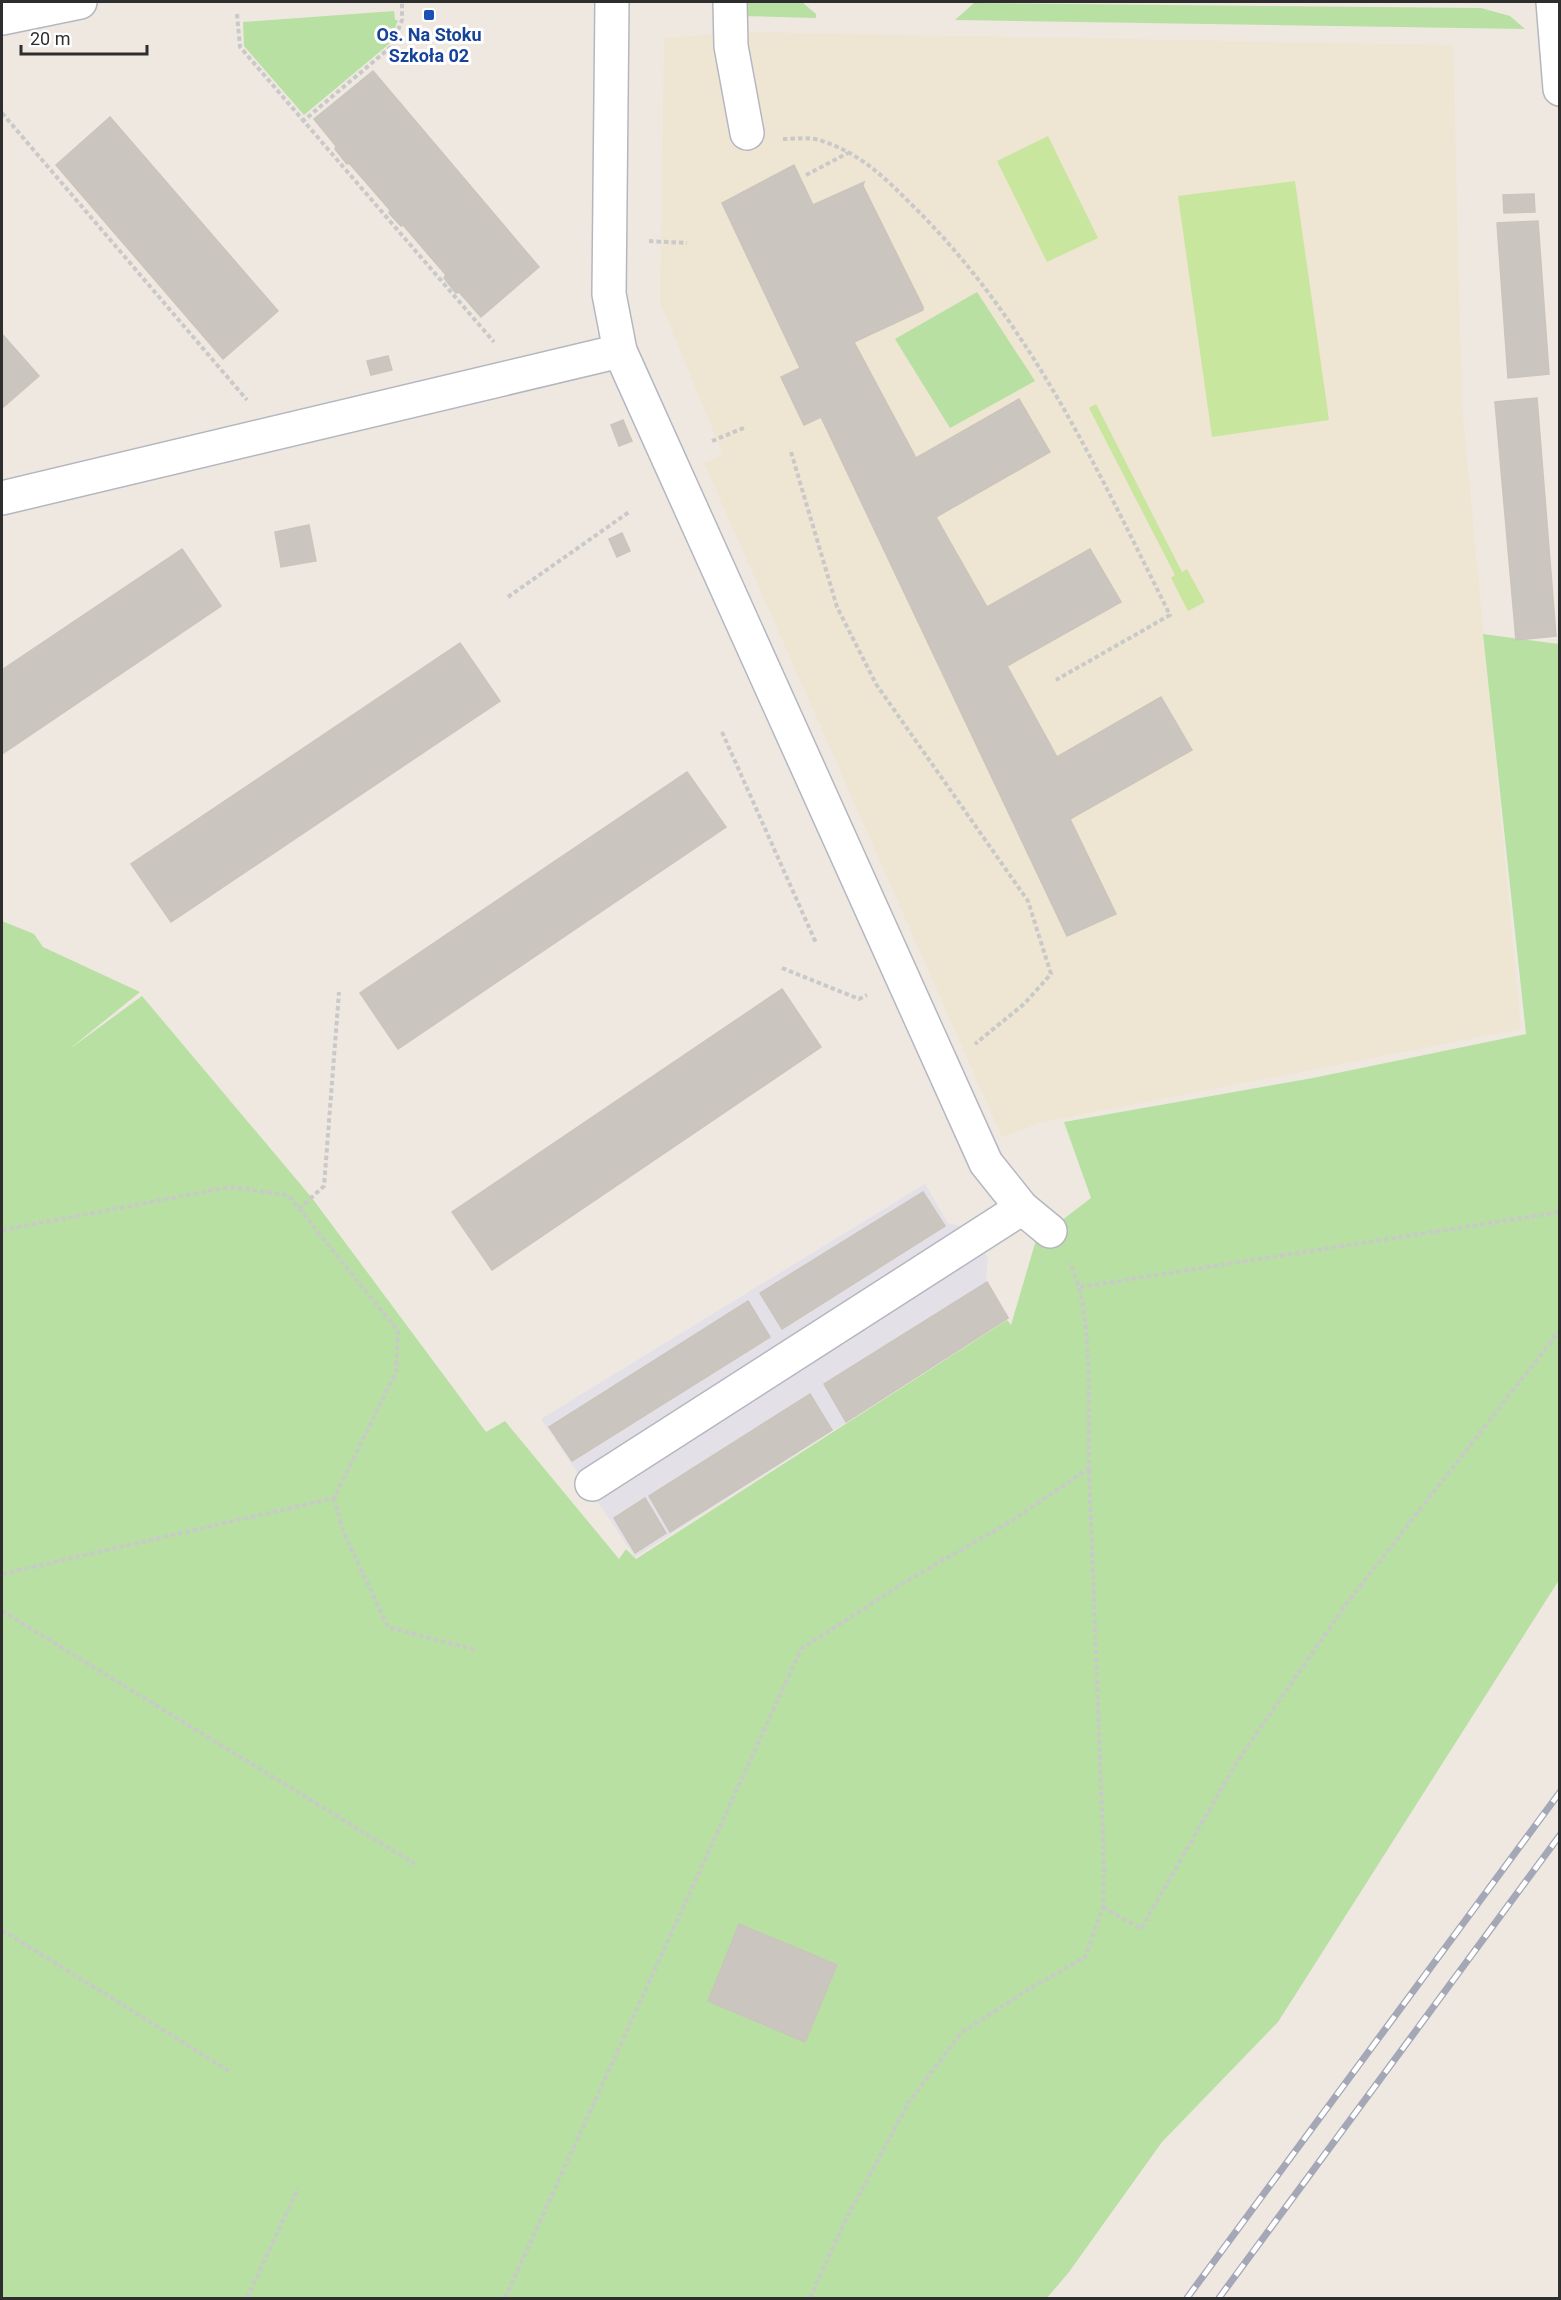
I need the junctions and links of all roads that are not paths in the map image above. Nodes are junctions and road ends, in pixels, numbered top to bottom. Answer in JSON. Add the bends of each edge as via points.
{"nodes":[{"id":1,"x":80,"y":2,"type":"edge"},
{"id":2,"x":612,"y":2,"type":"edge"},
{"id":3,"x":730,"y":2,"type":"edge"},
{"id":4,"x":1552,"y":2,"type":"edge"},
{"id":5,"x":2,"y":18,"type":"edge"},
{"id":6,"x":1560,"y":89,"type":"edge"},
{"id":7,"x":747,"y":133,"type":"road end"},
{"id":8,"x":620,"y":351,"type":"junction"},
{"id":9,"x":2,"y":498,"type":"edge"},
{"id":10,"x":1022,"y":1208,"type":"junction"},
{"id":11,"x":1050,"y":1231,"type":"road end"},
{"id":12,"x":592,"y":1484,"type":"dead end"}],
"edges":[{"from":1,"to":5,"type":"street"},
{"from":2,"to":8,"type":"street","via":[[609,294]]},
{"from":3,"to":7,"type":"street","via":[[731,46]]},
{"from":4,"to":6,"type":"street"},
{"from":8,"to":9,"type":"street"},
{"from":8,"to":10,"type":"street","via":[[942,1071],[986,1163]]},
{"from":10,"to":11,"type":"street"},
{"from":10,"to":12,"type":"street"}]}
